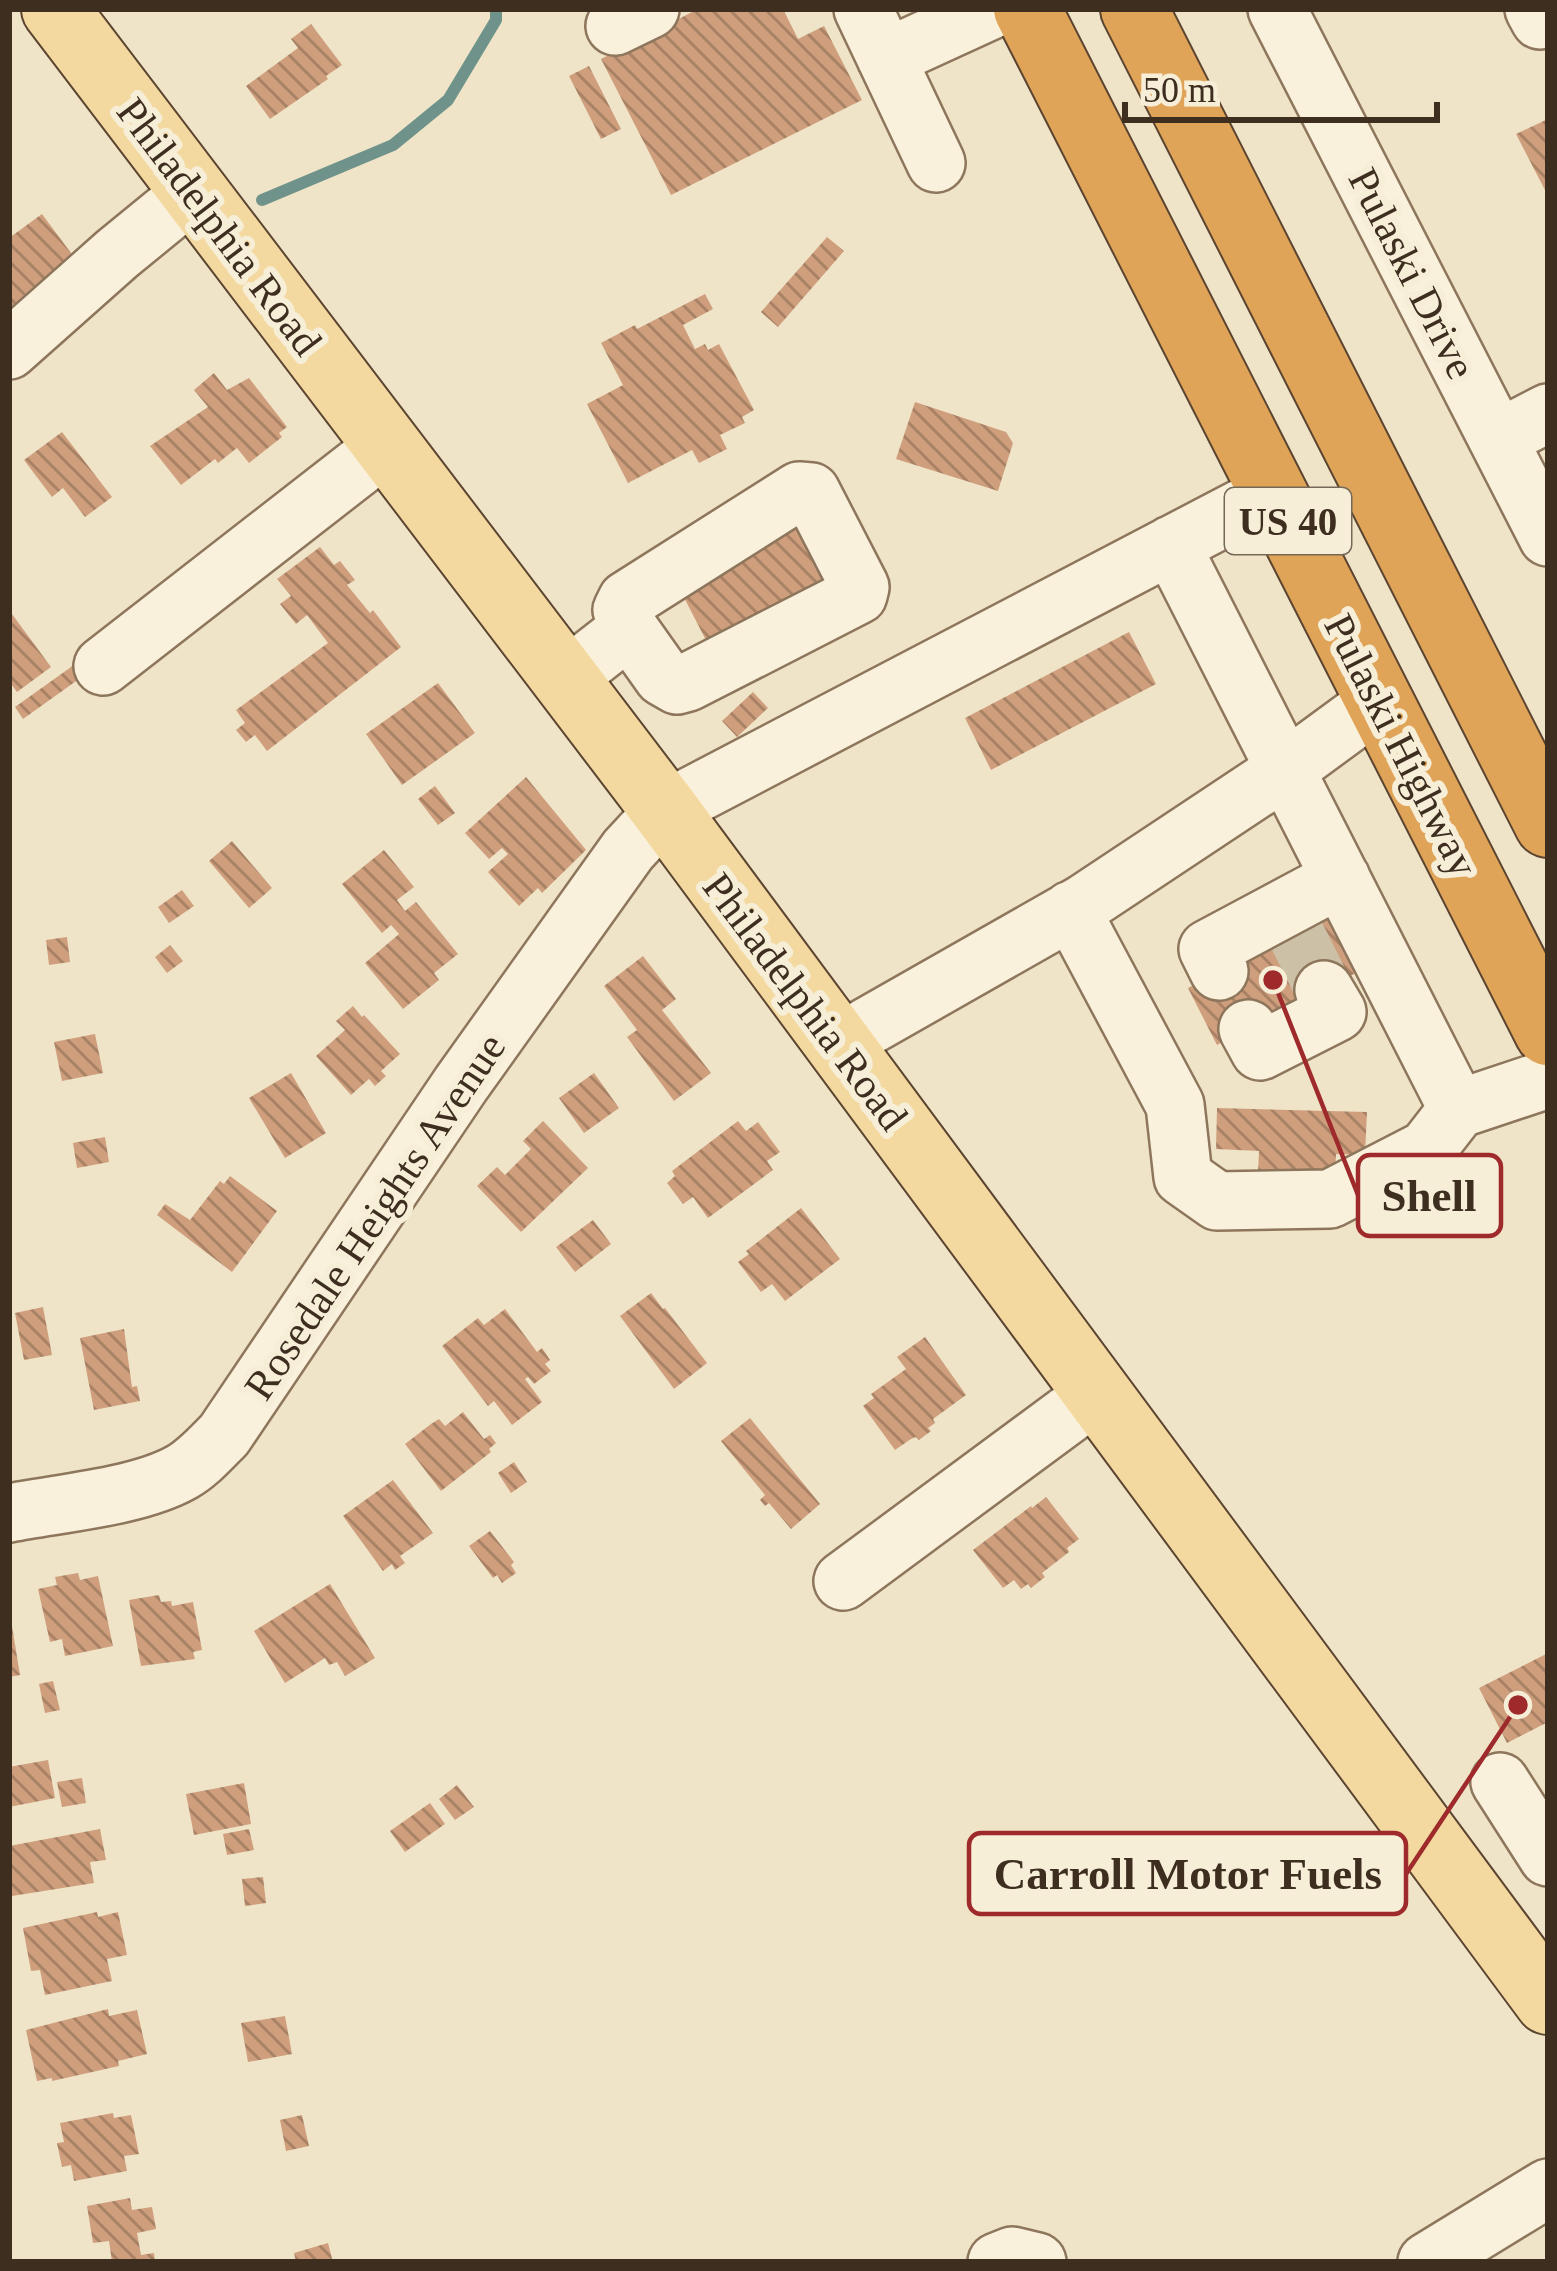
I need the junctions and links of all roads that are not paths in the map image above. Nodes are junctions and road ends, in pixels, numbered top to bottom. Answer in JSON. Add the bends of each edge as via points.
{"nodes":[{"id":1,"x":55,"y":9,"type":"edge"},
{"id":2,"x":993,"y":9,"type":"edge"},
{"id":3,"x":1027,"y":9,"type":"edge"},
{"id":4,"x":1134,"y":9,"type":"edge"},
{"id":5,"x":1277,"y":9,"type":"edge"},
{"id":6,"x":875,"y":33,"type":"edge"},
{"id":7,"x":936,"y":163,"type":"dead end"},
{"id":8,"x":194,"y":191,"type":"junction"},
{"id":9,"x":9,"y":350,"type":"edge"},
{"id":10,"x":1548,"y":412,"type":"edge"},
{"id":11,"x":1498,"y":439,"type":"junction"},
{"id":12,"x":387,"y":446,"type":"junction"},
{"id":13,"x":1273,"y":492,"type":"junction"},
{"id":14,"x":1548,"y":538,"type":"edge"},
{"id":15,"x":1171,"y":545,"type":"junction"},
{"id":16,"x":629,"y":629,"type":"dead end"},
{"id":17,"x":103,"y":666,"type":"dead end"},
{"id":18,"x":565,"y":679,"type":"junction"},
{"id":19,"x":1379,"y":701,"type":"junction"},
{"id":20,"x":1285,"y":770,"type":"junction"},
{"id":21,"x":665,"y":810,"type":"junction"},
{"id":22,"x":1548,"y":824,"type":"edge"},
{"id":23,"x":1340,"y":878,"type":"junction"},
{"id":24,"x":1072,"y":910,"type":"junction"},
{"id":25,"x":1219,"y":971,"type":"dead end"},
{"id":26,"x":1394,"y":983,"type":"junction"},
{"id":27,"x":1248,"y":1029,"type":"dead end"},
{"id":28,"x":1548,"y":1032,"type":"edge"},
{"id":29,"x":837,"y":1043,"type":"junction"},
{"id":30,"x":1548,"y":1079,"type":"edge"},
{"id":31,"x":1458,"y":1109,"type":"junction"},
{"id":32,"x":1096,"y":1394,"type":"junction"},
{"id":33,"x":9,"y":1513,"type":"edge"},
{"id":34,"x":843,"y":1580,"type":"dead end"},
{"id":35,"x":1500,"y":1782,"type":"dead end"},
{"id":36,"x":1548,"y":1856,"type":"edge"},
{"id":37,"x":1548,"y":2001,"type":"edge"},
{"id":38,"x":1548,"y":2188,"type":"edge"},
{"id":39,"x":997,"y":2262,"type":"edge"},
{"id":40,"x":1037,"y":2262,"type":"edge"},
{"id":41,"x":1427,"y":2262,"type":"edge"}],
"edges":[{"from":1,"to":8,"type":"main road","name":"Philadelphia Road"},
{"from":2,"to":6,"type":"street"},
{"from":3,"to":13,"type":"highway","name":"Pulaski Highway","number":"US 40"},
{"from":4,"to":22,"type":"highway","number":"US 40"},
{"from":5,"to":11,"type":"street","name":"Pulaski Drive"},
{"from":6,"to":7,"type":"street"},
{"from":8,"to":9,"type":"street"},
{"from":8,"to":12,"type":"main road","name":"Philadelphia Road"},
{"from":10,"to":11,"type":"street"},
{"from":11,"to":14,"type":"street","name":"Pulaski Drive"},
{"from":12,"to":17,"type":"street"},
{"from":12,"to":18,"type":"main road","name":"Philadelphia Road"},
{"from":13,"to":15,"type":"street"},
{"from":13,"to":19,"type":"highway","name":"Pulaski Highway","number":"US 40"},
{"from":15,"to":20,"type":"street"},
{"from":15,"to":21,"type":"street"},
{"from":16,"to":18,"type":"street"},
{"from":18,"to":21,"type":"main road","name":"Philadelphia Road"},
{"from":19,"to":20,"type":"street"},
{"from":19,"to":28,"type":"highway","name":"Pulaski Highway","number":"US 40"},
{"from":20,"to":23,"type":"street"},
{"from":20,"to":24,"type":"street"},
{"from":21,"to":29,"type":"main road","name":"Philadelphia Road"},
{"from":21,"to":33,"type":"street","name":"Rosedale Heights Avenue","via":[[461,1084],[224,1435],[160,1482]]},
{"from":23,"to":25,"type":"street","via":[[1290,920],[1208,949]]},
{"from":23,"to":26,"type":"street"},
{"from":24,"to":29,"type":"street"},
{"from":24,"to":31,"type":"street","via":[[1175,1105],[1184,1177],[1217,1201],[1330,1199],[1427,1149]]},
{"from":26,"to":27,"type":"street","via":[[1330,1001],[1260,1051]]},
{"from":26,"to":31,"type":"street"},
{"from":29,"to":32,"type":"main road","name":"Philadelphia Road"},
{"from":30,"to":31,"type":"street"},
{"from":32,"to":34,"type":"street"},
{"from":32,"to":37,"type":"main road","name":"Philadelphia Road"},
{"from":35,"to":36,"type":"street"},
{"from":38,"to":41,"type":"street"},
{"from":39,"to":40,"type":"street"}]}
